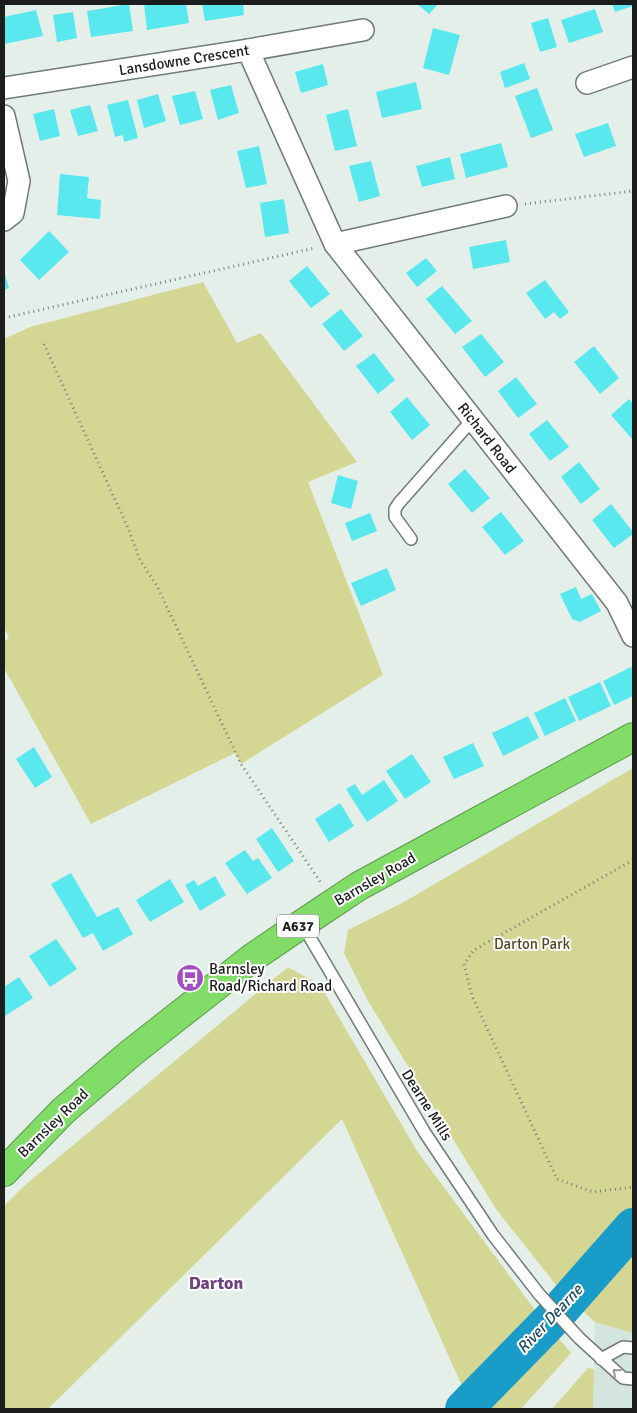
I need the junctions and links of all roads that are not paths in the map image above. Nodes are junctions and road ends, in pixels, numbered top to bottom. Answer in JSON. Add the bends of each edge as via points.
{"nodes":[{"id":1,"x":363,"y":30,"type":"dead end"},
{"id":2,"x":248,"y":50,"type":"junction"},
{"id":3,"x":633,"y":67,"type":"edge"},
{"id":4,"x":587,"y":83,"type":"dead end"},
{"id":5,"x":4,"y":88,"type":"edge"},
{"id":6,"x":4,"y":116,"type":"edge"},
{"id":7,"x":506,"y":206,"type":"road end"},
{"id":8,"x":4,"y":220,"type":"edge"},
{"id":9,"x":335,"y":244,"type":"junction"},
{"id":10,"x":472,"y":419,"type":"junction"},
{"id":11,"x":410,"y":539,"type":"dead end"},
{"id":12,"x":633,"y":636,"type":"edge"},
{"id":13,"x":633,"y":737,"type":"edge"},
{"id":14,"x":302,"y":924,"type":"junction"},
{"id":15,"x":4,"y":1172,"type":"edge"},
{"id":16,"x":633,"y":1348,"type":"edge"},
{"id":17,"x":601,"y":1359,"type":"junction"},
{"id":18,"x":633,"y":1379,"type":"edge"}],
"edges":[{"from":1,"to":2,"type":"street","name":"Lansdowne Crescent"},
{"from":2,"to":5,"type":"street","name":"Lansdowne Crescent"},
{"from":2,"to":9,"type":"street","name":"Richard Road"},
{"from":3,"to":4,"type":"street"},
{"from":6,"to":8,"type":"street","via":[[19,181],[12,214]]},
{"from":7,"to":9,"type":"street"},
{"from":9,"to":10,"type":"street","name":"Richard Road"},
{"from":10,"to":11,"type":"lane","via":[[395,509],[395,517]]},
{"from":10,"to":12,"type":"street","name":"Richard Road","via":[[617,603]]},
{"from":13,"to":14,"type":"highway","name":"Barnsley Road","number":"A637","via":[[367,882]]},
{"from":14,"to":15,"type":"highway","name":"Barnsley Road","number":"A637","via":[[252,958],[131,1053],[63,1111]]},
{"from":14,"to":17,"type":"lane","name":"Dearne Mills","via":[[425,1133],[493,1235],[539,1294]]},
{"from":16,"to":17,"type":"lane","via":[[622,1347]]},
{"from":18,"to":17,"type":"lane","name":"Dearne Mills","one_way":true,"via":[[623,1378]]}]}
